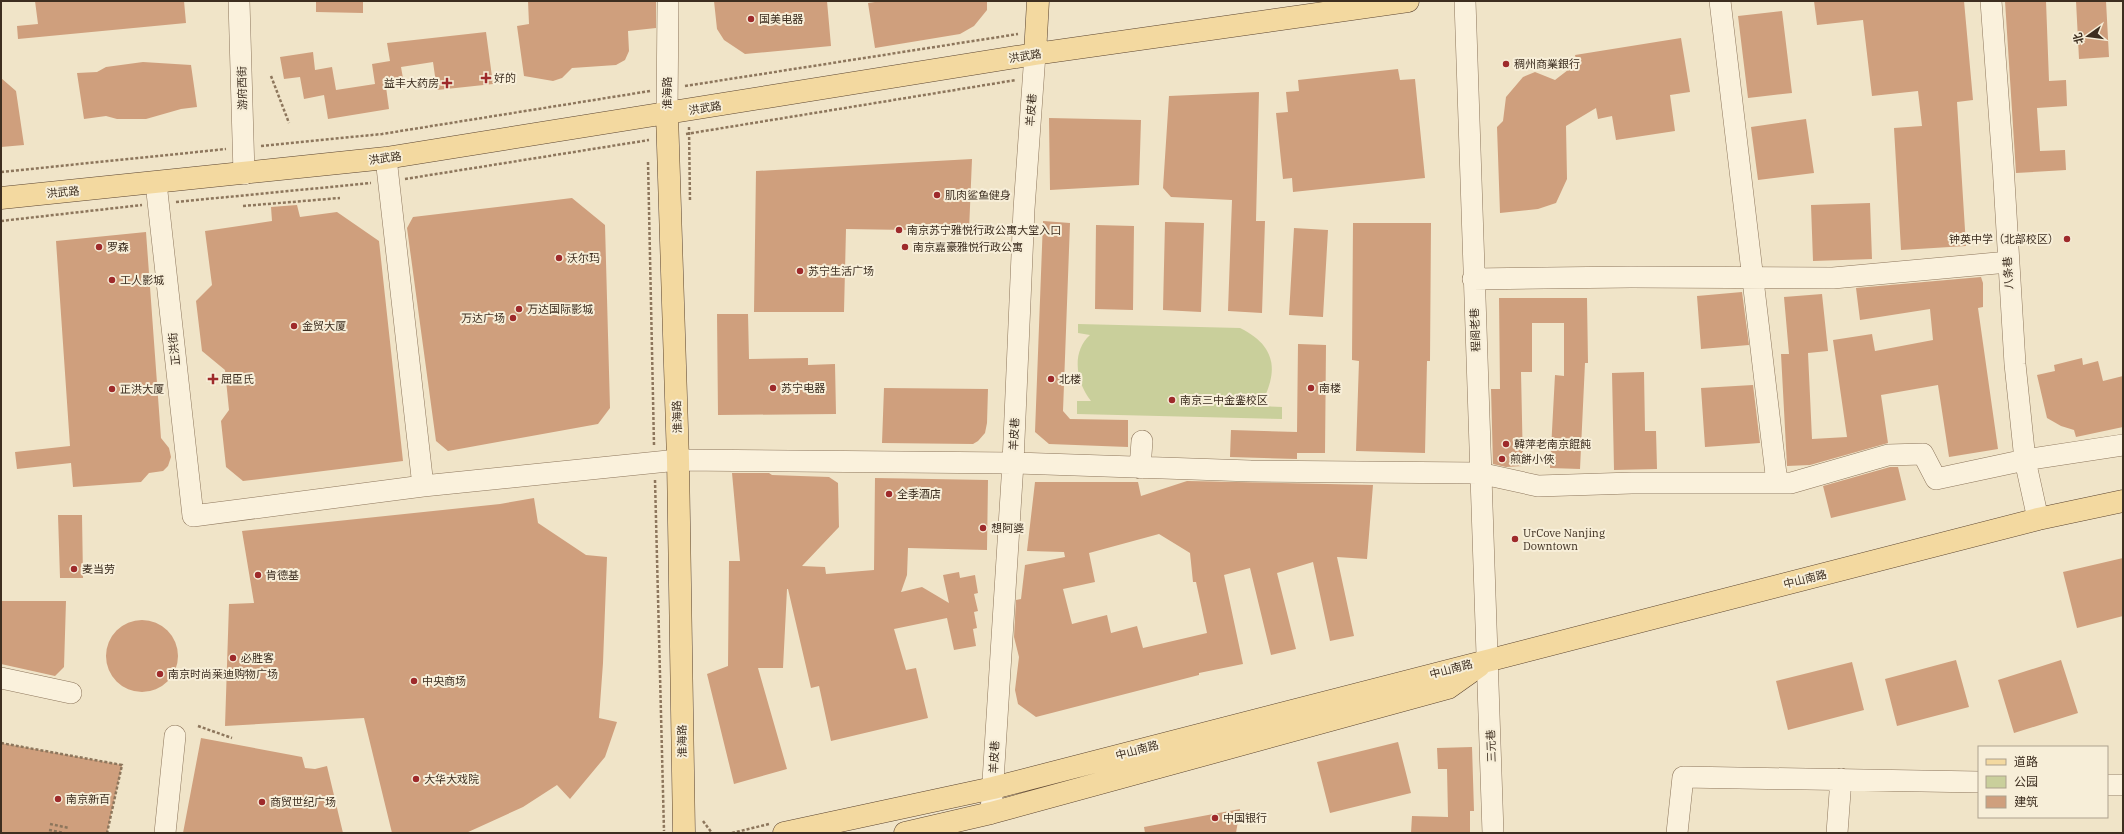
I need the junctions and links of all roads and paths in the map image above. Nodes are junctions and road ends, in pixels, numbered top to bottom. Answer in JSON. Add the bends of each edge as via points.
{"nodes":[{"id":1,"x":239,"y":1,"type":"edge"},
{"id":2,"x":668,"y":1,"type":"edge"},
{"id":3,"x":1038,"y":1,"type":"edge"},
{"id":4,"x":1408,"y":1,"type":"edge"},
{"id":5,"x":1464,"y":1,"type":"edge"},
{"id":6,"x":1720,"y":1,"type":"edge"},
{"id":7,"x":1991,"y":1,"type":"edge"},
{"id":8,"x":1036,"y":31,"type":"junction"},
{"id":9,"x":1035,"y":54,"type":"junction"},
{"id":10,"x":271,"y":76,"type":"dead end"},
{"id":11,"x":650,"y":85,"type":"dead end"},
{"id":12,"x":681,"y":87,"type":"dead end"},
{"id":13,"x":653,"y":91,"type":"dead end"},
{"id":14,"x":646,"y":92,"type":"junction"},
{"id":15,"x":647,"y":100,"type":"dead end"},
{"id":16,"x":667,"y":114,"type":"junction"},
{"id":17,"x":289,"y":123,"type":"dead end"},
{"id":18,"x":648,"y":132,"type":"dead end"},
{"id":19,"x":243,"y":147,"type":"junction"},
{"id":20,"x":648,"y":148,"type":"dead end"},
{"id":21,"x":648,"y":156,"type":"dead end"},
{"id":22,"x":386,"y":158,"type":"junction"},
{"id":23,"x":1,"y":172,"type":"edge"},
{"id":24,"x":244,"y":174,"type":"junction"},
{"id":25,"x":156,"y":183,"type":"junction"},
{"id":26,"x":1,"y":198,"type":"edge"},
{"id":27,"x":340,"y":198,"type":"dead end"},
{"id":28,"x":243,"y":206,"type":"dead end"},
{"id":29,"x":2008,"y":262,"type":"junction"},
{"id":30,"x":1754,"y":278,"type":"junction"},
{"id":31,"x":1474,"y":279,"type":"junction"},
{"id":32,"x":1142,"y":441,"type":"dead end"},
{"id":33,"x":2123,"y":444,"type":"edge"},
{"id":34,"x":678,"y":460,"type":"junction"},
{"id":35,"x":2025,"y":460,"type":"junction"},
{"id":36,"x":655,"y":462,"type":"junction"},
{"id":37,"x":1013,"y":463,"type":"junction"},
{"id":38,"x":1140,"y":468,"type":"junction"},
{"id":39,"x":1479,"y":473,"type":"junction"},
{"id":40,"x":1777,"y":483,"type":"junction"},
{"id":41,"x":423,"y":486,"type":"junction"},
{"id":42,"x":2123,"y":501,"type":"edge"},
{"id":43,"x":2038,"y":519,"type":"junction"},
{"id":44,"x":1488,"y":659,"type":"junction"},
{"id":45,"x":1,"y":678,"type":"edge"},
{"id":46,"x":71,"y":693,"type":"dead end"},
{"id":47,"x":198,"y":726,"type":"dead end"},
{"id":48,"x":176,"y":736,"type":"dead end"},
{"id":49,"x":232,"y":738,"type":"dead end"},
{"id":50,"x":1,"y":743,"type":"edge"},
{"id":51,"x":1841,"y":779,"type":"junction"},
{"id":52,"x":1978,"y":782,"type":"edge"},
{"id":53,"x":2108,"y":785,"type":"edge"},
{"id":54,"x":2123,"y":786,"type":"edge"},
{"id":55,"x":993,"y":788,"type":"junction"},
{"id":56,"x":991,"y":813,"type":"junction"},
{"id":57,"x":702,"y":820,"type":"dead end"},
{"id":58,"x":50,"y":824,"type":"dead end"},
{"id":59,"x":69,"y":828,"type":"dead end"},
{"id":60,"x":49,"y":830,"type":"dead end"},
{"id":61,"x":674,"y":831,"type":"edge"},
{"id":62,"x":64,"y":833,"type":"edge"},
{"id":63,"x":107,"y":833,"type":"edge"},
{"id":64,"x":165,"y":833,"type":"edge"},
{"id":65,"x":663,"y":833,"type":"edge"},
{"id":66,"x":712,"y":833,"type":"edge"},
{"id":67,"x":784,"y":833,"type":"edge"},
{"id":68,"x":804,"y":833,"type":"edge"},
{"id":69,"x":905,"y":833,"type":"edge"},
{"id":70,"x":1493,"y":833,"type":"edge"},
{"id":71,"x":1677,"y":833,"type":"edge"},
{"id":72,"x":1837,"y":833,"type":"edge"}],
"edges":[{"from":1,"to":19,"type":"street","name":"游府西街"},
{"from":2,"to":16,"type":"street","name":"淮海路"},
{"from":3,"to":8,"type":"main road"},
{"from":4,"to":9,"type":"main road","name":"洪武路"},
{"from":5,"to":31,"type":"street","name":"程阁老巷"},
{"from":6,"to":30,"type":"street"},
{"from":7,"to":29,"type":"street","name":"八条巷"},
{"from":8,"to":9,"type":"main road"},
{"from":8,"to":12,"type":"path"},
{"from":9,"to":16,"type":"main road","name":"洪武路"},
{"from":9,"to":37,"type":"street","name":"羊皮巷","via":[[1024,209]]},
{"from":10,"to":17,"type":"path"},
{"from":11,"to":14,"type":"path"},
{"from":13,"to":14,"type":"path"},
{"from":14,"to":15,"type":"path"},
{"from":14,"to":19,"type":"path","via":[[382,134]]},
{"from":16,"to":22,"type":"main road","name":"洪武路"},
{"from":16,"to":34,"type":"main road","name":"淮海路"},
{"from":18,"to":20,"type":"path"},
{"from":19,"to":23,"type":"path"},
{"from":19,"to":24,"type":"street","name":"游府西街"},
{"from":21,"to":36,"type":"path"},
{"from":22,"to":24,"type":"main road","name":"洪武路"},
{"from":22,"to":41,"type":"street"},
{"from":24,"to":25,"type":"main road","name":"洪武路"},
{"from":25,"to":26,"type":"main road","name":"洪武路"},
{"from":25,"to":41,"type":"street","name":"正洪街","via":[[193,516]]},
{"from":27,"to":28,"type":"path"},
{"from":29,"to":30,"type":"street","via":[[1833,278]]},
{"from":29,"to":35,"type":"street","name":"八条巷"},
{"from":30,"to":31,"type":"street"},
{"from":30,"to":40,"type":"street"},
{"from":31,"to":39,"type":"street","name":"程阁老巷"},
{"from":32,"to":38,"type":"street"},
{"from":33,"to":35,"type":"street"},
{"from":34,"to":36,"type":"street"},
{"from":34,"to":37,"type":"street"},
{"from":34,"to":61,"type":"main road","name":"淮海路"},
{"from":35,"to":40,"type":"street","via":[[1936,479],[1923,454],[1888,455],[1791,483]]},
{"from":35,"to":43,"type":"street","name":"八条巷"},
{"from":36,"to":41,"type":"street"},
{"from":36,"to":61,"type":"path"},
{"from":37,"to":38,"type":"street"},
{"from":37,"to":55,"type":"street","name":"羊皮巷"},
{"from":38,"to":39,"type":"street"},
{"from":39,"to":40,"type":"street","via":[[1538,486],[1632,482]]},
{"from":39,"to":44,"type":"street","name":"程阁老巷"},
{"from":42,"to":43,"type":"street"},
{"from":43,"to":44,"type":"street"},
{"from":44,"to":55,"type":"street"},
{"from":44,"to":56,"type":"main road","name":"中山南路","via":[[1448,688]]},
{"from":44,"to":70,"type":"street","name":"三元巷"},
{"from":45,"to":46,"type":"street"},
{"from":47,"to":49,"type":"path"},
{"from":48,"to":64,"type":"street"},
{"from":50,"to":63,"type":"path","via":[[122,765]]},
{"from":51,"to":52,"type":"street"},
{"from":51,"to":71,"type":"street","via":[[1683,777]]},
{"from":51,"to":72,"type":"street"},
{"from":53,"to":54,"type":"street"},
{"from":55,"to":56,"type":"street","name":"羊皮巷"},
{"from":55,"to":67,"type":"main road"},
{"from":55,"to":68,"type":"street"},
{"from":56,"to":69,"type":"main road","name":"中山南路"},
{"from":57,"to":66,"type":"path"},
{"from":58,"to":59,"type":"path"},
{"from":60,"to":62,"type":"path"},
{"from":61,"to":65,"type":"path"}]}
